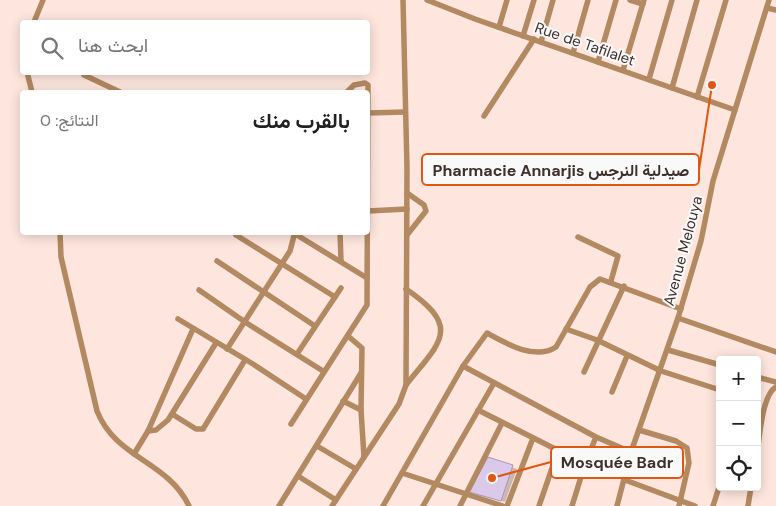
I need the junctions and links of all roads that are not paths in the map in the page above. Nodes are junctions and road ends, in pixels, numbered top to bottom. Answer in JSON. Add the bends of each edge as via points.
{"nodes":[{"id":1,"x":43,"y":0,"type":"edge"},
{"id":2,"x":403,"y":0,"type":"edge"},
{"id":3,"x":427,"y":0,"type":"edge"},
{"id":4,"x":507,"y":0,"type":"edge"},
{"id":5,"x":534,"y":0,"type":"edge"},
{"id":6,"x":553,"y":0,"type":"edge"},
{"id":7,"x":588,"y":0,"type":"edge"},
{"id":8,"x":616,"y":0,"type":"edge"},
{"id":9,"x":630,"y":0,"type":"edge"},
{"id":10,"x":672,"y":0,"type":"edge"},
{"id":11,"x":697,"y":0,"type":"edge"},
{"id":12,"x":726,"y":0,"type":"edge"},
{"id":13,"x":769,"y":0,"type":"edge"},
{"id":14,"x":643,"y":2,"type":"edge"},
{"id":15,"x":767,"y":8,"type":"junction"},
{"id":16,"x":776,"y":10,"type":"edge"},
{"id":17,"x":35,"y":20,"type":"edge"},
{"id":18,"x":499,"y":27,"type":"junction"},
{"id":19,"x":523,"y":36,"type":"junction"},
{"id":20,"x":534,"y":40,"type":"junction"},
{"id":21,"x":541,"y":42,"type":"junction"},
{"id":22,"x":573,"y":53,"type":"junction"},
{"id":23,"x":598,"y":62,"type":"junction"},
{"id":24,"x":623,"y":70,"type":"junction"},
{"id":25,"x":28,"y":75,"type":"edge"},
{"id":26,"x":84,"y":75,"type":"dead end"},
{"id":27,"x":649,"y":80,"type":"junction"},
{"id":28,"x":672,"y":88,"type":"junction"},
{"id":29,"x":32,"y":90,"type":"edge"},
{"id":30,"x":109,"y":90,"type":"edge"},
{"id":31,"x":348,"y":90,"type":"edge"},
{"id":32,"x":367,"y":90,"type":"edge"},
{"id":33,"x":697,"y":97,"type":"junction"},
{"id":34,"x":735,"y":110,"type":"junction"},
{"id":35,"x":405,"y":112,"type":"junction"},
{"id":36,"x":370,"y":113,"type":"edge"},
{"id":37,"x":484,"y":116,"type":"dead end"},
{"id":38,"x":407,"y":193,"type":"junction"},
{"id":39,"x":406,"y":209,"type":"junction"},
{"id":40,"x":370,"y":211,"type":"edge"},
{"id":41,"x":60,"y":235,"type":"edge"},
{"id":42,"x":236,"y":235,"type":"dead end"},
{"id":43,"x":294,"y":235,"type":"edge"},
{"id":44,"x":297,"y":235,"type":"edge"},
{"id":45,"x":340,"y":235,"type":"edge"},
{"id":46,"x":367,"y":235,"type":"edge"},
{"id":47,"x":406,"y":235,"type":"junction"},
{"id":48,"x":578,"y":237,"type":"dead end"},
{"id":49,"x":216,"y":261,"type":"dead end"},
{"id":50,"x":341,"y":261,"type":"junction"},
{"id":51,"x":283,"y":264,"type":"junction"},
{"id":52,"x":366,"y":278,"type":"junction"},
{"id":53,"x":611,"y":281,"type":"junction"},
{"id":54,"x":624,"y":286,"type":"junction"},
{"id":55,"x":341,"y":288,"type":"dead end"},
{"id":56,"x":406,"y":289,"type":"junction"},
{"id":57,"x":199,"y":290,"type":"dead end"},
{"id":58,"x":264,"y":292,"type":"junction"},
{"id":59,"x":335,"y":297,"type":"junction"},
{"id":60,"x":681,"y":309,"type":"junction"},
{"id":61,"x":678,"y":318,"type":"junction"},
{"id":62,"x":178,"y":319,"type":"dead end"},
{"id":63,"x":245,"y":322,"type":"junction"},
{"id":64,"x":315,"y":326,"type":"junction"},
{"id":65,"x":193,"y":329,"type":"junction"},
{"id":66,"x":566,"y":329,"type":"junction"},
{"id":67,"x":348,"y":336,"type":"junction"},
{"id":68,"x":597,"y":340,"type":"junction"},
{"id":69,"x":216,"y":343,"type":"junction"},
{"id":70,"x":227,"y":349,"type":"junction"},
{"id":71,"x":668,"y":350,"type":"junction"},
{"id":72,"x":776,"y":352,"type":"edge"},
{"id":73,"x":297,"y":354,"type":"junction"},
{"id":74,"x":627,"y":356,"type":"junction"},
{"id":75,"x":245,"y":360,"type":"junction"},
{"id":76,"x":716,"y":365,"type":"edge"},
{"id":77,"x":463,"y":366,"type":"junction"},
{"id":78,"x":323,"y":371,"type":"junction"},
{"id":79,"x":661,"y":371,"type":"junction"},
{"id":80,"x":584,"y":372,"type":"dead end"},
{"id":81,"x":361,"y":373,"type":"junction"},
{"id":82,"x":761,"y":378,"type":"edge"},
{"id":83,"x":776,"y":382,"type":"edge"},
{"id":84,"x":494,"y":383,"type":"junction"},
{"id":85,"x":406,"y":386,"type":"junction"},
{"id":86,"x":776,"y":387,"type":"edge"},
{"id":87,"x":716,"y":389,"type":"edge"},
{"id":88,"x":612,"y":392,"type":"dead end"},
{"id":89,"x":306,"y":399,"type":"junction"},
{"id":90,"x":343,"y":401,"type":"junction"},
{"id":91,"x":761,"y":404,"type":"edge"},
{"id":92,"x":765,"y":405,"type":"junction"},
{"id":93,"x":361,"y":410,"type":"junction"},
{"id":94,"x":478,"y":410,"type":"junction"},
{"id":95,"x":172,"y":414,"type":"junction"},
{"id":96,"x":761,"y":420,"type":"edge"},
{"id":97,"x":502,"y":423,"type":"junction"},
{"id":98,"x":291,"y":424,"type":"dead end"},
{"id":99,"x":639,"y":430,"type":"junction"},
{"id":100,"x":148,"y":431,"type":"junction"},
{"id":101,"x":596,"y":437,"type":"junction"},
{"id":102,"x":533,"y":438,"type":"junction"},
{"id":103,"x":317,"y":446,"type":"junction"},
{"id":104,"x":558,"y":451,"type":"junction"},
{"id":105,"x":631,"y":452,"type":"junction"},
{"id":106,"x":134,"y":454,"type":"junction"},
{"id":107,"x":364,"y":457,"type":"junction"},
{"id":108,"x":585,"y":464,"type":"junction"},
{"id":109,"x":356,"y":469,"type":"junction"},
{"id":110,"x":402,"y":473,"type":"junction"},
{"id":111,"x":298,"y":476,"type":"junction"},
{"id":112,"x":625,"y":480,"type":"junction"},
{"id":113,"x":435,"y":485,"type":"junction"},
{"id":114,"x":718,"y":491,"type":"edge"},
{"id":115,"x":750,"y":491,"type":"edge"},
{"id":116,"x":466,"y":493,"type":"junction"},
{"id":117,"x":334,"y":503,"type":"edge"},
{"id":118,"x":680,"y":504,"type":"edge"},
{"id":119,"x":190,"y":506,"type":"edge"},
{"id":120,"x":280,"y":506,"type":"edge"},
{"id":121,"x":382,"y":506,"type":"edge"},
{"id":122,"x":423,"y":506,"type":"edge"},
{"id":123,"x":460,"y":506,"type":"edge"},
{"id":124,"x":503,"y":506,"type":"edge"},
{"id":125,"x":507,"y":506,"type":"edge"},
{"id":126,"x":539,"y":506,"type":"edge"},
{"id":127,"x":572,"y":506,"type":"edge"},
{"id":128,"x":617,"y":506,"type":"edge"},
{"id":129,"x":695,"y":506,"type":"edge"},
{"id":130,"x":713,"y":506,"type":"edge"},
{"id":131,"x":748,"y":506,"type":"edge"}],
"edges":[{"from":1,"to":17,"type":"street"},
{"from":2,"to":35,"type":"street"},
{"from":3,"to":18,"type":"street","name":"Rue de Tafilalet"},
{"from":4,"to":18,"type":"street"},
{"from":5,"to":19,"type":"street"},
{"from":6,"to":21,"type":"street"},
{"from":7,"to":22,"type":"street"},
{"from":8,"to":23,"type":"street"},
{"from":9,"to":14,"type":"street"},
{"from":10,"to":27,"type":"street"},
{"from":11,"to":28,"type":"street"},
{"from":12,"to":33,"type":"street"},
{"from":13,"to":15,"type":"street","name":"Avenue Melouya"},
{"from":14,"to":24,"type":"street"},
{"from":15,"to":16,"type":"street"},
{"from":15,"to":34,"type":"street","name":"Avenue Melouya"},
{"from":18,"to":19,"type":"street","name":"Rue de Tafilalet"},
{"from":19,"to":20,"type":"street","name":"Rue de Tafilalet"},
{"from":20,"to":21,"type":"street","name":"Rue de Tafilalet"},
{"from":20,"to":37,"type":"street"},
{"from":21,"to":22,"type":"street","name":"Rue de Tafilalet"},
{"from":22,"to":23,"type":"street","name":"Rue de Tafilalet"},
{"from":23,"to":24,"type":"street","name":"Rue de Tafilalet"},
{"from":24,"to":27,"type":"street","name":"Rue de Tafilalet"},
{"from":25,"to":29,"type":"street"},
{"from":26,"to":30,"type":"street"},
{"from":27,"to":28,"type":"street","name":"Rue de Tafilalet"},
{"from":28,"to":33,"type":"street","name":"Rue de Tafilalet"},
{"from":31,"to":32,"type":"street","via":[[354,85],[367,84]]},
{"from":33,"to":34,"type":"street","name":"Rue de Tafilalet"},
{"from":34,"to":60,"type":"street","name":"Avenue Melouya","via":[[713,181],[701,241]]},
{"from":35,"to":36,"type":"street"},
{"from":35,"to":38,"type":"street"},
{"from":38,"to":39,"type":"street"},
{"from":38,"to":47,"type":"street","via":[[426,210]]},
{"from":39,"to":40,"type":"street"},
{"from":39,"to":47,"type":"street"},
{"from":41,"to":106,"type":"street","via":[[61,257],[97,411],[110,436]]},
{"from":42,"to":51,"type":"street"},
{"from":43,"to":51,"type":"street"},
{"from":44,"to":50,"type":"street"},
{"from":45,"to":50,"type":"street"},
{"from":46,"to":52,"type":"street"},
{"from":47,"to":56,"type":"street"},
{"from":48,"to":53,"type":"street","via":[[618,256]]},
{"from":49,"to":58,"type":"street"},
{"from":50,"to":52,"type":"street"},
{"from":51,"to":58,"type":"street"},
{"from":51,"to":59,"type":"street"},
{"from":52,"to":67,"type":"street","via":[[366,309]]},
{"from":53,"to":54,"type":"street"},
{"from":53,"to":66,"type":"street","via":[[600,278],[594,282]]},
{"from":54,"to":60,"type":"street"},
{"from":54,"to":68,"type":"street"},
{"from":55,"to":59,"type":"street"},
{"from":56,"to":85,"type":"street"},
{"from":56,"to":85,"type":"street","via":[[432,310],[442,324],[442,332],[437,346]]},
{"from":57,"to":63,"type":"street"},
{"from":58,"to":63,"type":"street"},
{"from":58,"to":64,"type":"street"},
{"from":59,"to":64,"type":"street"},
{"from":60,"to":61,"type":"street","name":"Avenue Melouya"},
{"from":61,"to":71,"type":"street","name":"Avenue Melouya"},
{"from":61,"to":72,"type":"street"},
{"from":62,"to":65,"type":"street"},
{"from":63,"to":70,"type":"street"},
{"from":63,"to":73,"type":"street"},
{"from":64,"to":73,"type":"street"},
{"from":65,"to":69,"type":"street"},
{"from":65,"to":100,"type":"street"},
{"from":66,"to":68,"type":"street"},
{"from":66,"to":77,"type":"street","via":[[556,347],[545,352],[518,349],[487,333]]},
{"from":67,"to":78,"type":"street"},
{"from":67,"to":81,"type":"street","via":[[362,348]]},
{"from":68,"to":74,"type":"street"},
{"from":68,"to":80,"type":"street"},
{"from":69,"to":70,"type":"street"},
{"from":69,"to":95,"type":"street"},
{"from":70,"to":75,"type":"street"},
{"from":71,"to":76,"type":"street"},
{"from":71,"to":79,"type":"street","name":"Avenue Melouya"},
{"from":73,"to":78,"type":"street"},
{"from":74,"to":79,"type":"street"},
{"from":74,"to":88,"type":"street"},
{"from":75,"to":89,"type":"street"},
{"from":75,"to":95,"type":"street","via":[[203,429],[196,429]]},
{"from":77,"to":84,"type":"street"},
{"from":77,"to":110,"type":"street"},
{"from":78,"to":89,"type":"street"},
{"from":79,"to":87,"type":"street"},
{"from":79,"to":99,"type":"street","name":"Avenue Melouya"},
{"from":81,"to":90,"type":"street"},
{"from":81,"to":93,"type":"street"},
{"from":82,"to":83,"type":"street"},
{"from":84,"to":94,"type":"street"},
{"from":84,"to":101,"type":"street"},
{"from":85,"to":107,"type":"street","via":[[399,404]]},
{"from":86,"to":92,"type":"street","via":[[771,390]]},
{"from":89,"to":98,"type":"street"},
{"from":90,"to":93,"type":"street"},
{"from":90,"to":103,"type":"street"},
{"from":91,"to":92,"type":"street"},
{"from":92,"to":96,"type":"street"},
{"from":93,"to":107,"type":"street"},
{"from":94,"to":97,"type":"street"},
{"from":94,"to":113,"type":"street"},
{"from":95,"to":100,"type":"street","via":[[161,427]]},
{"from":97,"to":102,"type":"street"},
{"from":97,"to":116,"type":"street"},
{"from":99,"to":105,"type":"street","name":"Avenue Melouya"},
{"from":99,"to":118,"type":"street","via":[[676,440],[687,448],[689,463]]},
{"from":100,"to":106,"type":"street"},
{"from":101,"to":105,"type":"street"},
{"from":101,"to":108,"type":"street"},
{"from":102,"to":104,"type":"street"},
{"from":102,"to":125,"type":"street"},
{"from":103,"to":109,"type":"street"},
{"from":103,"to":111,"type":"street"},
{"from":104,"to":108,"type":"street"},
{"from":104,"to":126,"type":"street"},
{"from":105,"to":112,"type":"street","name":"Avenue Melouya"},
{"from":106,"to":119,"type":"street","via":[[177,486]]},
{"from":107,"to":109,"type":"street"},
{"from":108,"to":127,"type":"street"},
{"from":109,"to":117,"type":"street"},
{"from":110,"to":113,"type":"street"},
{"from":110,"to":121,"type":"street"},
{"from":111,"to":117,"type":"street"},
{"from":111,"to":120,"type":"street"},
{"from":112,"to":118,"type":"street"},
{"from":112,"to":128,"type":"street","name":"Avenue Melouya"},
{"from":113,"to":116,"type":"street"},
{"from":113,"to":122,"type":"street"},
{"from":114,"to":130,"type":"street"},
{"from":115,"to":131,"type":"street"},
{"from":116,"to":123,"type":"street"},
{"from":116,"to":124,"type":"street"},
{"from":118,"to":129,"type":"street"}]}
